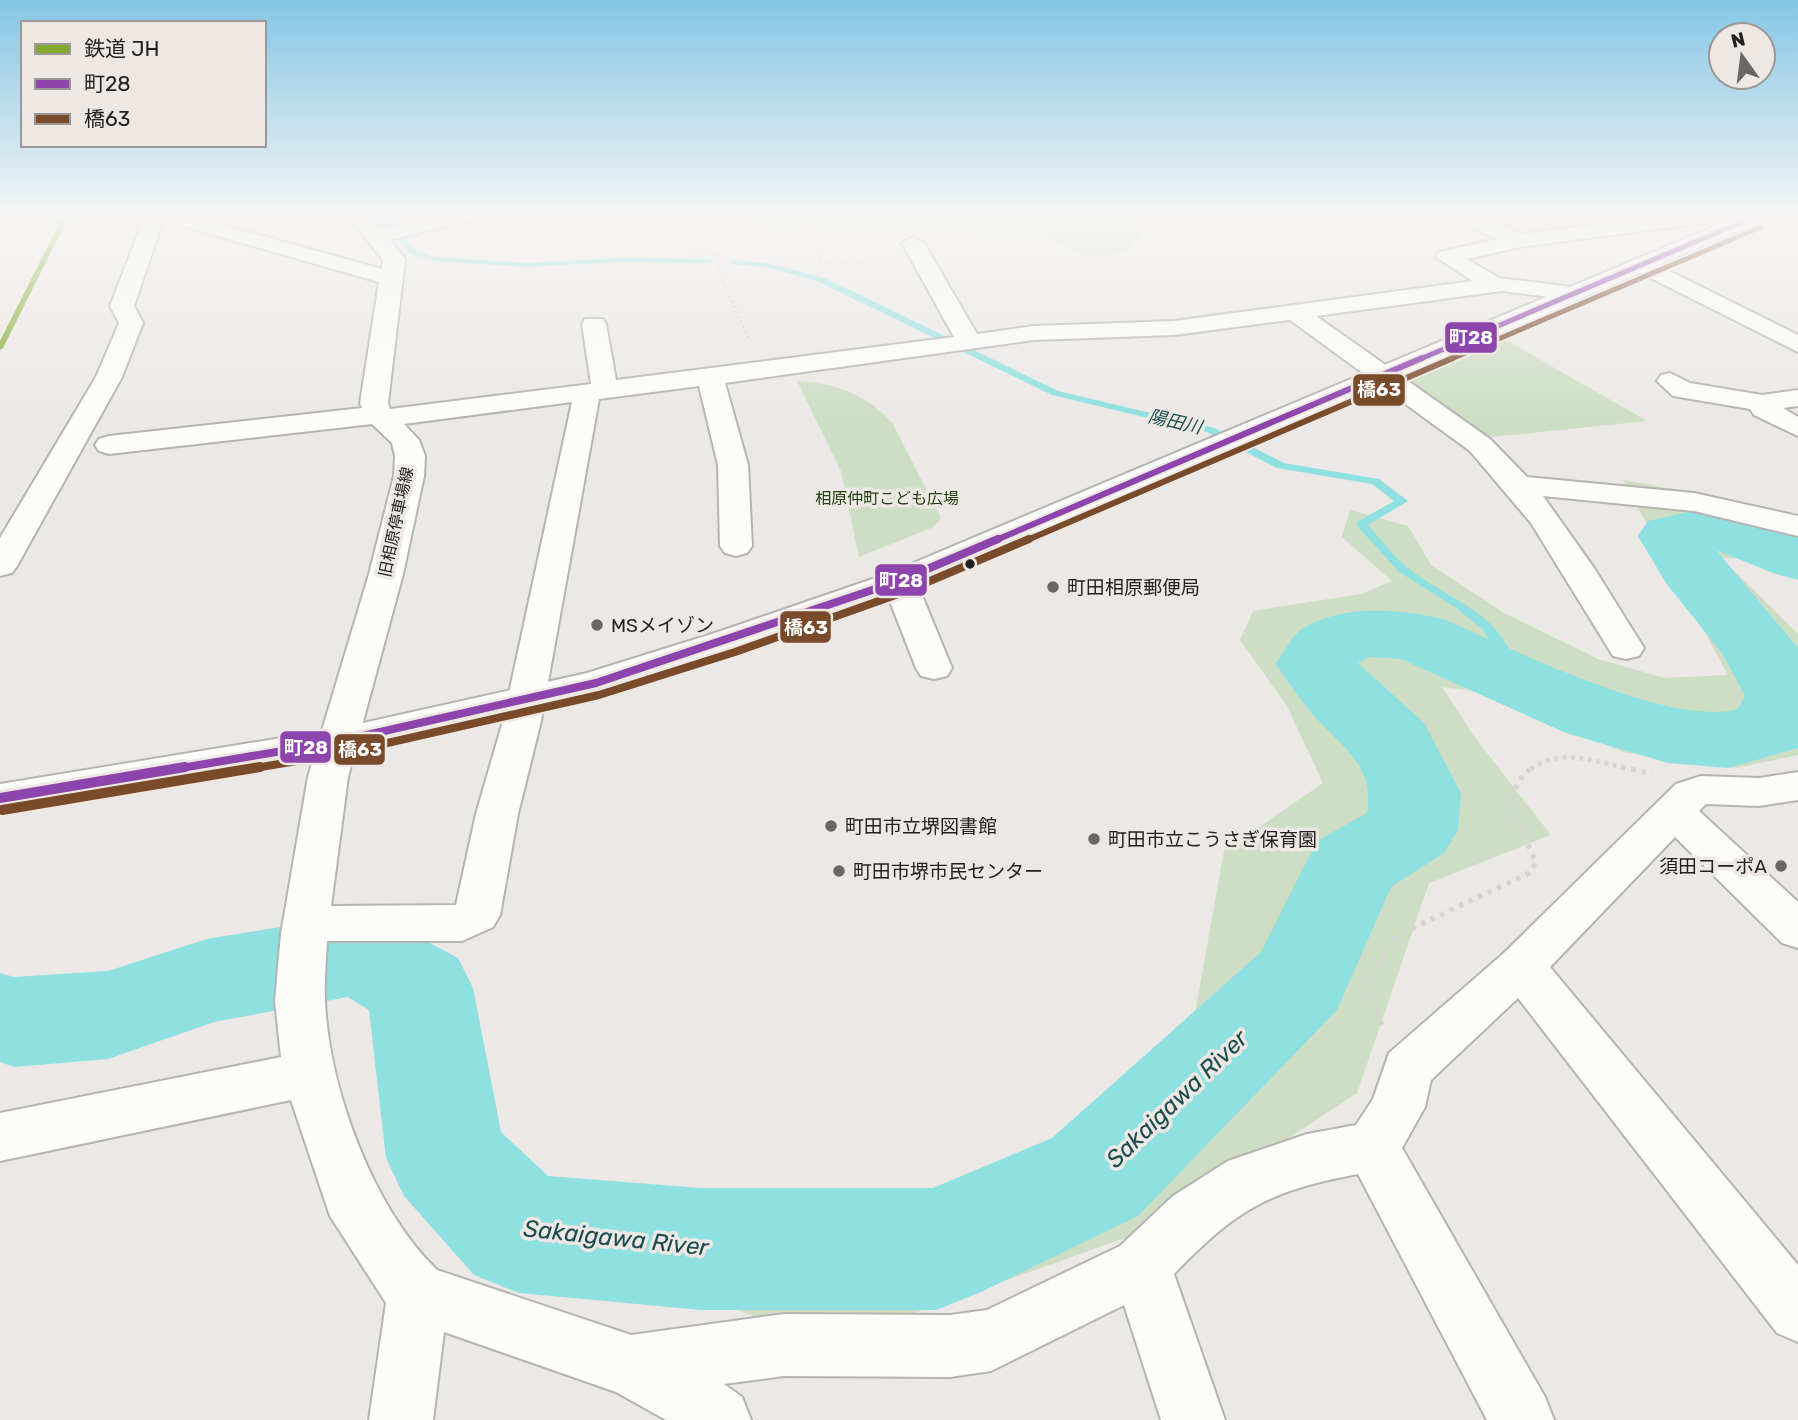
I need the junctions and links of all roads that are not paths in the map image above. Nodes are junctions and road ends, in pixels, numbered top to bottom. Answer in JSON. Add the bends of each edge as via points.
{"nodes":[{"id":1,"x":134,"y":282,"type":"edge"},
{"id":2,"x":397,"y":282,"type":"edge"},
{"id":3,"x":931,"y":282,"type":"edge"},
{"id":4,"x":1489,"y":282,"type":"edge"},
{"id":5,"x":1598,"y":282,"type":"edge"},
{"id":6,"x":1676,"y":282,"type":"edge"},
{"id":7,"x":1494,"y":285,"type":"junction"},
{"id":8,"x":1572,"y":293,"type":"junction"},
{"id":9,"x":1296,"y":313,"type":"junction"},
{"id":10,"x":594,"y":324,"type":"dead end"},
{"id":11,"x":957,"y":343,"type":"junction"},
{"id":12,"x":1798,"y":345,"type":"edge"},
{"id":13,"x":1382,"y":375,"type":"junction"},
{"id":14,"x":710,"y":377,"type":"junction"},
{"id":15,"x":1670,"y":381,"type":"dead end"},
{"id":16,"x":596,"y":392,"type":"junction"},
{"id":17,"x":1798,"y":398,"type":"edge"},
{"id":18,"x":1762,"y":403,"type":"junction"},
{"id":19,"x":380,"y":416,"type":"junction"},
{"id":20,"x":1798,"y":428,"type":"edge"},
{"id":21,"x":109,"y":445,"type":"dead end"},
{"id":22,"x":1519,"y":486,"type":"junction"},
{"id":23,"x":1798,"y":526,"type":"edge"},
{"id":24,"x":736,"y":547,"type":"dead end"},
{"id":25,"x":0,"y":566,"type":"edge"},
{"id":26,"x":899,"y":581,"type":"junction"},
{"id":27,"x":1626,"y":648,"type":"dead end"},
{"id":28,"x":934,"y":668,"type":"dead end"},
{"id":29,"x":525,"y":700,"type":"junction"},
{"id":30,"x":336,"y":743,"type":"junction"},
{"id":31,"x":1798,"y":786,"type":"edge"},
{"id":32,"x":0,"y":799,"type":"edge"},
{"id":33,"x":1688,"y":800,"type":"junction"},
{"id":34,"x":305,"y":929,"type":"junction"},
{"id":35,"x":1798,"y":930,"type":"edge"},
{"id":36,"x":1521,"y":966,"type":"junction"},
{"id":37,"x":309,"y":1074,"type":"junction"},
{"id":38,"x":0,"y":1137,"type":"edge"},
{"id":39,"x":1372,"y":1147,"type":"junction"},
{"id":40,"x":1141,"y":1266,"type":"junction"},
{"id":41,"x":418,"y":1293,"type":"junction"},
{"id":42,"x":1798,"y":1312,"type":"edge"},
{"id":43,"x":631,"y":1366,"type":"junction"},
{"id":44,"x":401,"y":1420,"type":"edge"},
{"id":45,"x":719,"y":1420,"type":"edge"},
{"id":46,"x":1193,"y":1420,"type":"edge"},
{"id":47,"x":1522,"y":1420,"type":"edge"}],
"edges":[{"from":1,"to":25,"type":"street","via":[[122,306],[131,323],[112,371]]},
{"from":2,"to":19,"type":"street","via":[[374,403]]},
{"from":3,"to":11,"type":"street"},
{"from":4,"to":7,"type":"street"},
{"from":5,"to":8,"type":"street"},
{"from":6,"to":12,"type":"street"},
{"from":7,"to":8,"type":"street"},
{"from":7,"to":9,"type":"street"},
{"from":8,"to":13,"type":"street"},
{"from":9,"to":11,"type":"street","via":[[1174,328],[1034,332]]},
{"from":9,"to":13,"type":"street"},
{"from":10,"to":16,"type":"street"},
{"from":11,"to":14,"type":"street"},
{"from":13,"to":22,"type":"street","via":[[1480,445]]},
{"from":13,"to":26,"type":"street"},
{"from":14,"to":16,"type":"street"},
{"from":14,"to":24,"type":"street","via":[[733,465]]},
{"from":15,"to":18,"type":"street","via":[[1682,390]]},
{"from":16,"to":19,"type":"street"},
{"from":16,"to":29,"type":"street"},
{"from":17,"to":18,"type":"street"},
{"from":18,"to":20,"type":"street","via":[[1764,409]]},
{"from":19,"to":21,"type":"street"},
{"from":19,"to":30,"type":"street","name":"旧相原停車場線","via":[[405,440],[410,456],[408,476],[386,574]]},
{"from":22,"to":23,"type":"street","via":[[1651,493],[1727,506]]},
{"from":22,"to":27,"type":"street","via":[[1569,551]]},
{"from":26,"to":28,"type":"street"},
{"from":26,"to":29,"type":"street","via":[[663,663]]},
{"from":29,"to":30,"type":"street"},
{"from":29,"to":34,"type":"street","via":[[477,915],[462,923]]},
{"from":30,"to":32,"type":"street"},
{"from":30,"to":34,"type":"street","name":"旧相原停車場線"},
{"from":31,"to":33,"type":"street"},
{"from":33,"to":35,"type":"street"},
{"from":33,"to":36,"type":"street"},
{"from":34,"to":37,"type":"street","name":"旧相原停車場線","via":[[300,1001]]},
{"from":36,"to":39,"type":"street","via":[[1407,1069],[1398,1107]]},
{"from":36,"to":42,"type":"street"},
{"from":37,"to":38,"type":"street"},
{"from":37,"to":41,"type":"street","name":"旧相原停車場線","via":[[350,1198],[400,1275]]},
{"from":39,"to":40,"type":"street","via":[[1307,1159],[1248,1179],[1193,1215]]},
{"from":39,"to":47,"type":"street"},
{"from":40,"to":43,"type":"street","via":[[991,1340],[950,1346],[784,1345]]},
{"from":40,"to":46,"type":"street"},
{"from":41,"to":43,"type":"street"},
{"from":41,"to":44,"type":"street"},
{"from":43,"to":45,"type":"street","via":[[685,1395]]}]}
